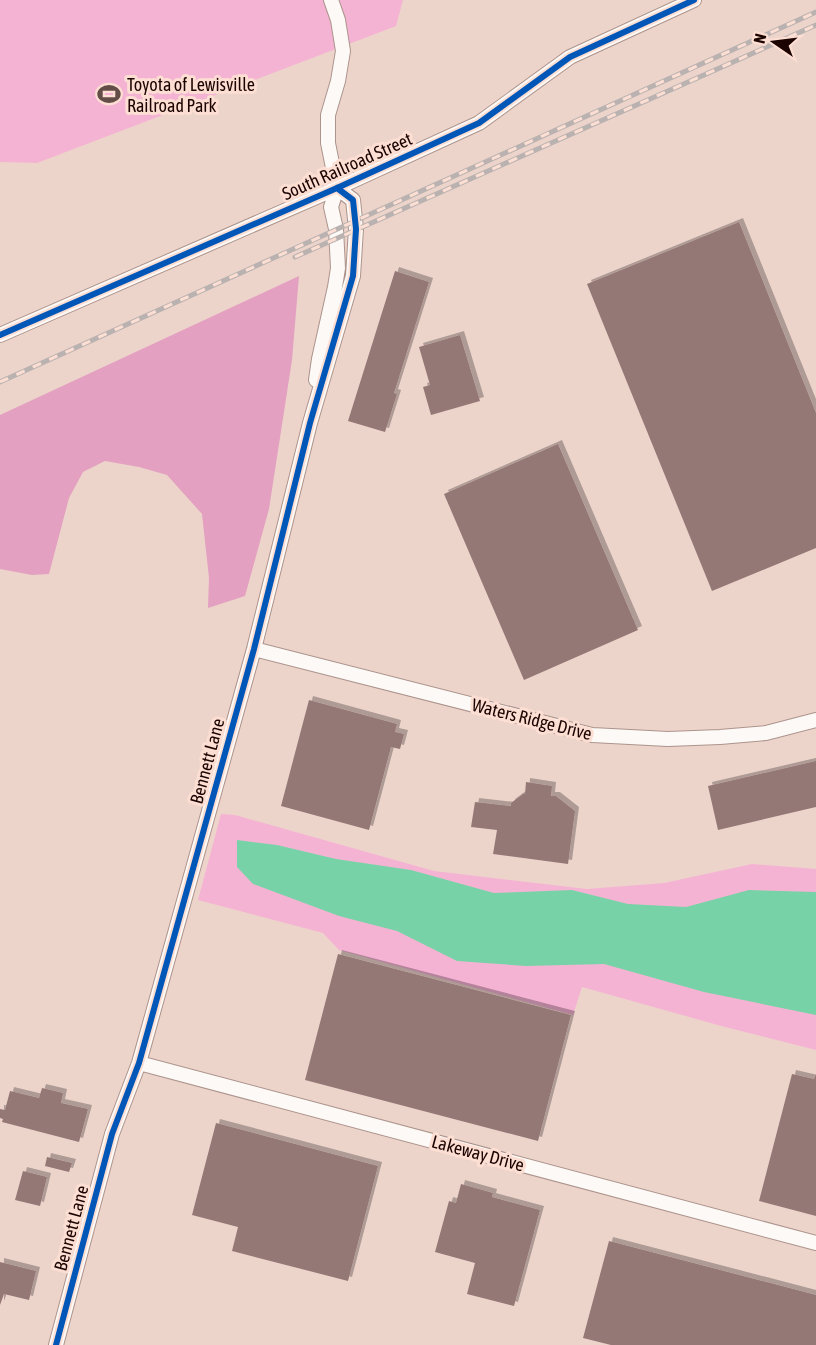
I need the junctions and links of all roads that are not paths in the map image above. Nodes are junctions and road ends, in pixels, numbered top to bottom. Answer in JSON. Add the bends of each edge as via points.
{"nodes":[{"id":1,"x":331,"y":0,"type":"edge"},
{"id":2,"x":694,"y":0,"type":"edge"},
{"id":3,"x":337,"y":188,"type":"junction"},
{"id":4,"x":0,"y":335,"type":"edge"},
{"id":5,"x":310,"y":423,"type":"junction"},
{"id":6,"x":254,"y":649,"type":"junction"},
{"id":7,"x":816,"y":720,"type":"edge"},
{"id":8,"x":139,"y":1063,"type":"junction"},
{"id":9,"x":816,"y":1243,"type":"edge"},
{"id":10,"x":56,"y":1345,"type":"edge"}],
"edges":[{"from":1,"to":3,"type":"street","name":"Bennett Lane","via":[[343,51],[328,115],[328,143]]},
{"from":2,"to":3,"type":"street","name":"South Railroad Street","via":[[570,57],[479,123]]},
{"from":3,"to":4,"type":"street","name":"South Railroad Street"},
{"from":3,"to":5,"type":"street","name":"Bennett Lane","via":[[331,207],[338,268]]},
{"from":3,"to":5,"type":"street","name":"Bennett Lane","via":[[353,200],[353,276]]},
{"from":5,"to":6,"type":"street","name":"Bennett Lane"},
{"from":6,"to":7,"type":"street","name":"Waters Ridge Drive","via":[[592,735],[668,740],[720,737],[766,733]]},
{"from":6,"to":8,"type":"street","name":"Bennett Lane"},
{"from":8,"to":9,"type":"street","name":"Lakeway Drive"},
{"from":8,"to":10,"type":"street","name":"Bennett Lane","via":[[112,1134]]}]}
